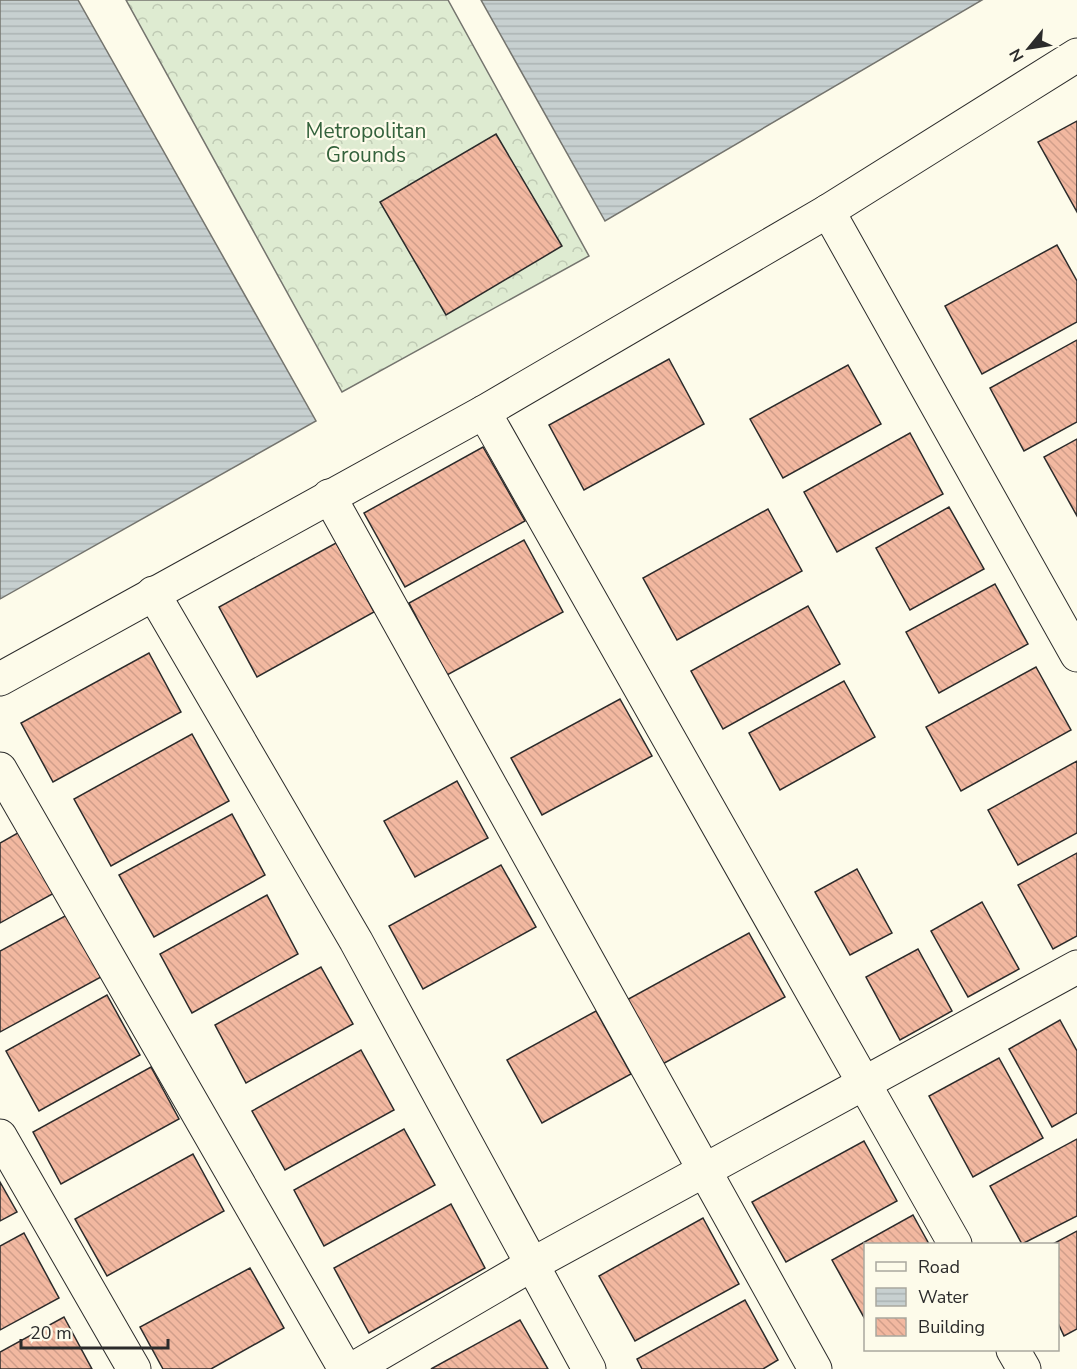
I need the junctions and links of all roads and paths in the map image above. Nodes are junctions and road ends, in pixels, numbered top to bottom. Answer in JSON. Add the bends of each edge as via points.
{"nodes":[{"id":1,"x":1077,"y":55,"type":"edge"},
{"id":2,"x":828,"y":211,"type":"junction"},
{"id":3,"x":484,"y":412,"type":"junction"},
{"id":4,"x":329,"y":496,"type":"junction"},
{"id":5,"x":153,"y":593,"type":"junction"},
{"id":6,"x":1077,"y":655,"type":"edge"},
{"id":7,"x":0,"y":679,"type":"edge"},
{"id":8,"x":0,"y":769,"type":"edge"},
{"id":9,"x":1077,"y":967,"type":"edge"},
{"id":10,"x":866,"y":1084,"type":"junction"},
{"id":11,"x":0,"y":1136,"type":"edge"},
{"id":12,"x":703,"y":1172,"type":"junction"},
{"id":13,"x":954,"y":1243,"type":"edge"},
{"id":14,"x":531,"y":1265,"type":"junction"},
{"id":15,"x":1014,"y":1351,"type":"edge"},
{"id":16,"x":134,"y":1369,"type":"edge"},
{"id":17,"x":345,"y":1369,"type":"edge"},
{"id":18,"x":352,"y":1369,"type":"edge"},
{"id":19,"x":589,"y":1369,"type":"edge"},
{"id":20,"x":815,"y":1369,"type":"edge"},
{"id":21,"x":1024,"y":1369,"type":"edge"}],
"edges":[{"from":1,"to":2,"type":"street"},
{"from":2,"to":3,"type":"street"},
{"from":2,"to":6,"type":"street"},
{"from":3,"to":4,"type":"street"},
{"from":3,"to":10,"type":"street"},
{"from":4,"to":5,"type":"street"},
{"from":4,"to":12,"type":"street"},
{"from":5,"to":7,"type":"street"},
{"from":5,"to":14,"type":"street","via":[[356,941]]},
{"from":8,"to":17,"type":"street"},
{"from":9,"to":10,"type":"street"},
{"from":10,"to":12,"type":"street"},
{"from":10,"to":13,"type":"street"},
{"from":11,"to":16,"type":"street"},
{"from":12,"to":14,"type":"street"},
{"from":12,"to":20,"type":"street"},
{"from":14,"to":18,"type":"street"},
{"from":14,"to":19,"type":"street"},
{"from":15,"to":21,"type":"street"}]}
